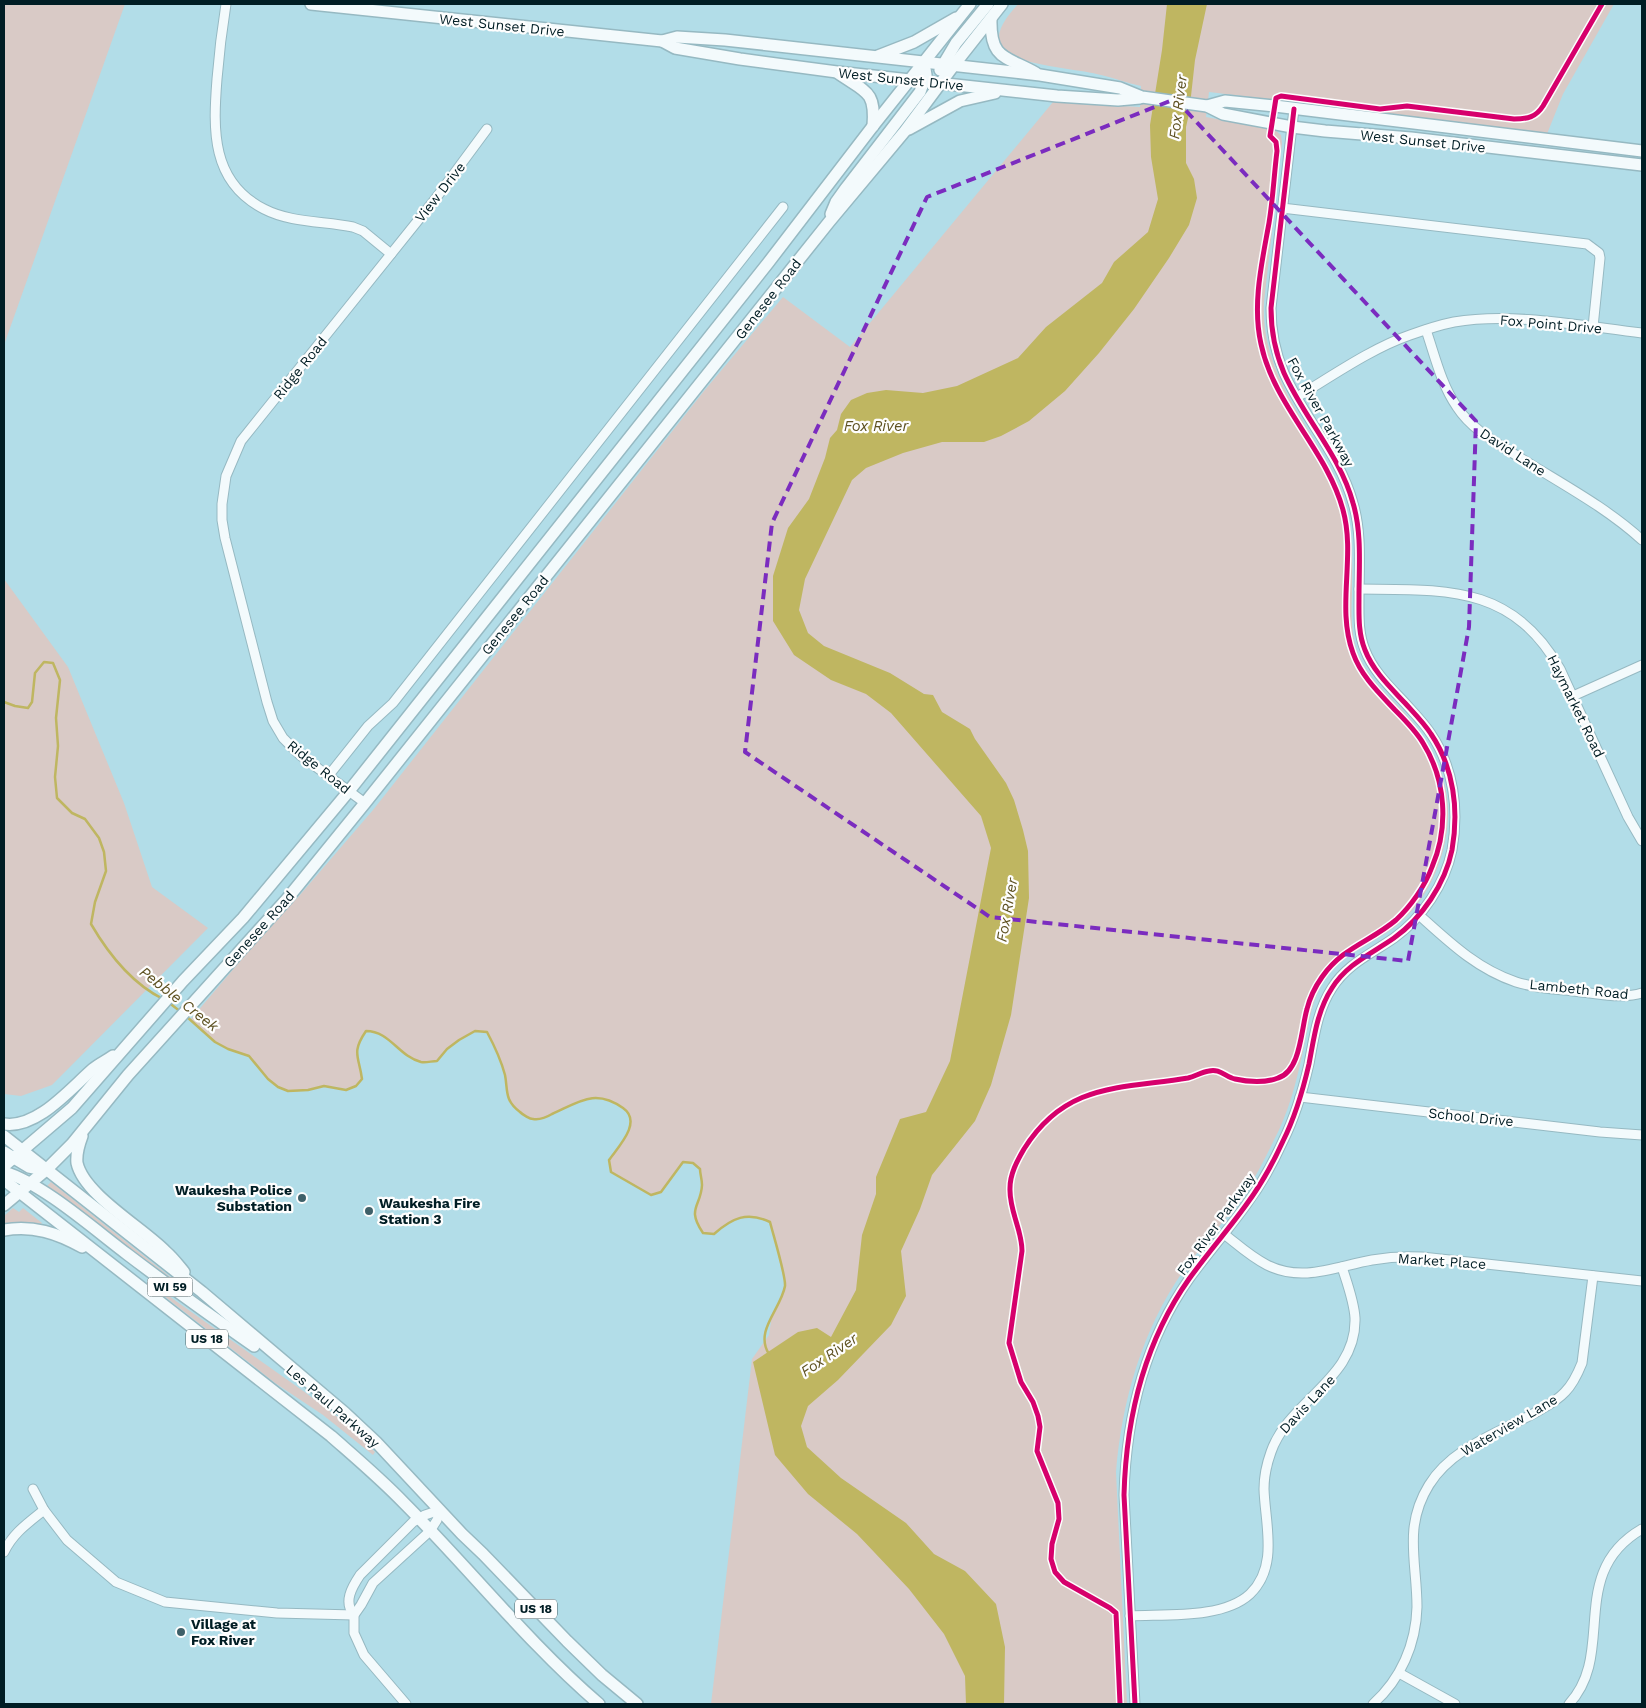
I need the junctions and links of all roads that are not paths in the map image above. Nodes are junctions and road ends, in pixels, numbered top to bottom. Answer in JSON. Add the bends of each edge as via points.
{"nodes":[{"id":1,"x":226,"y":4,"type":"edge"},
{"id":2,"x":311,"y":4,"type":"edge"},
{"id":3,"x":970,"y":4,"type":"edge"},
{"id":4,"x":988,"y":4,"type":"edge"},
{"id":5,"x":1002,"y":4,"type":"edge"},
{"id":6,"x":962,"y":14,"type":"junction"},
{"id":7,"x":991,"y":19,"type":"junction"},
{"id":8,"x":662,"y":41,"type":"junction"},
{"id":9,"x":877,"y":56,"type":"junction"},
{"id":10,"x":924,"y":62,"type":"junction"},
{"id":11,"x":948,"y":64,"type":"junction"},
{"id":12,"x":837,"y":72,"type":"junction"},
{"id":13,"x":1040,"y":75,"type":"junction"},
{"id":14,"x":910,"y":80,"type":"junction"},
{"id":15,"x":924,"y":82,"type":"junction"},
{"id":16,"x":941,"y":84,"type":"junction"},
{"id":17,"x":1005,"y":91,"type":"junction"},
{"id":18,"x":1142,"y":97,"type":"junction"},
{"id":19,"x":1206,"y":106,"type":"junction"},
{"id":20,"x":1294,"y":109,"type":"junction"},
{"id":21,"x":873,"y":126,"type":"junction"},
{"id":22,"x":1292,"y":127,"type":"junction"},
{"id":23,"x":488,"y":129,"type":"dead end"},
{"id":24,"x":905,"y":131,"type":"junction"},
{"id":25,"x":1642,"y":151,"type":"edge"},
{"id":26,"x":1642,"y":165,"type":"edge"},
{"id":27,"x":783,"y":207,"type":"dead end"},
{"id":28,"x":1282,"y":208,"type":"junction"},
{"id":29,"x":828,"y":222,"type":"junction"},
{"id":30,"x":391,"y":254,"type":"junction"},
{"id":31,"x":1592,"y":327,"type":"junction"},
{"id":32,"x":1426,"y":330,"type":"junction"},
{"id":33,"x":1642,"y":333,"type":"edge"},
{"id":34,"x":1297,"y":397,"type":"junction"},
{"id":35,"x":1642,"y":526,"type":"edge"},
{"id":36,"x":1639,"y":537,"type":"edge"},
{"id":37,"x":1359,"y":589,"type":"junction"},
{"id":38,"x":1642,"y":665,"type":"edge"},
{"id":39,"x":1573,"y":696,"type":"junction"},
{"id":40,"x":329,"y":775,"type":"junction"},
{"id":41,"x":349,"y":791,"type":"junction"},
{"id":42,"x":365,"y":803,"type":"junction"},
{"id":43,"x":1642,"y":842,"type":"edge"},
{"id":44,"x":1419,"y":915,"type":"junction"},
{"id":45,"x":1642,"y":993,"type":"edge"},
{"id":46,"x":124,"y":1049,"type":"junction"},
{"id":47,"x":1300,"y":1097,"type":"junction"},
{"id":48,"x":4,"y":1124,"type":"edge"},
{"id":49,"x":84,"y":1129,"type":"junction"},
{"id":50,"x":1642,"y":1135,"type":"edge"},
{"id":51,"x":4,"y":1136,"type":"edge"},
{"id":52,"x":15,"y":1156,"type":"edge"},
{"id":53,"x":4,"y":1166,"type":"edge"},
{"id":54,"x":46,"y":1170,"type":"junction"},
{"id":55,"x":6,"y":1179,"type":"edge"},
{"id":56,"x":29,"y":1183,"type":"junction"},
{"id":57,"x":18,"y":1192,"type":"junction"},
{"id":58,"x":4,"y":1205,"type":"edge"},
{"id":59,"x":4,"y":1230,"type":"edge"},
{"id":60,"x":1224,"y":1234,"type":"junction"},
{"id":61,"x":1342,"y":1267,"type":"junction"},
{"id":62,"x":118,"y":1269,"type":"junction"},
{"id":63,"x":1593,"y":1276,"type":"junction"},
{"id":64,"x":1642,"y":1282,"type":"edge"},
{"id":65,"x":202,"y":1292,"type":"junction"},
{"id":66,"x":313,"y":1387,"type":"junction"},
{"id":67,"x":33,"y":1489,"type":"dead end"},
{"id":68,"x":44,"y":1510,"type":"junction"},
{"id":69,"x":440,"y":1510,"type":"junction"},
{"id":70,"x":419,"y":1518,"type":"junction"},
{"id":71,"x":1642,"y":1529,"type":"edge"},
{"id":72,"x":430,"y":1530,"type":"junction"},
{"id":73,"x":4,"y":1552,"type":"edge"},
{"id":74,"x":354,"y":1615,"type":"junction"},
{"id":75,"x":1130,"y":1616,"type":"junction"},
{"id":76,"x":1399,"y":1672,"type":"junction"},
{"id":77,"x":406,"y":1704,"type":"edge"},
{"id":78,"x":599,"y":1704,"type":"edge"},
{"id":79,"x":637,"y":1704,"type":"edge"},
{"id":80,"x":1135,"y":1704,"type":"edge"},
{"id":81,"x":1373,"y":1704,"type":"edge"},
{"id":82,"x":1455,"y":1704,"type":"edge"},
{"id":83,"x":1569,"y":1704,"type":"edge"}],
"edges":[{"from":1,"to":30,"type":"street","via":[[214,131],[223,166],[232,181],[245,196],[264,209],[284,217],[353,227]]},
{"from":2,"to":8,"type":"main road","name":"West Sunset Drive"},
{"from":3,"to":6,"type":"main road","name":"Genesee Road"},
{"from":4,"to":11,"type":"main road","via":[[956,43]]},
{"from":5,"to":7,"type":"main road","name":"Genesee Road"},
{"from":6,"to":9,"type":"main road","via":[[914,42]]},
{"from":6,"to":10,"type":"main road","name":"Genesee Road"},
{"from":7,"to":11,"type":"main road","name":"Genesee Road"},
{"from":7,"to":13,"type":"main road","via":[[990,35],[995,49]]},
{"from":8,"to":9,"type":"main road","name":"West Sunset Drive","via":[[676,37],[725,40]]},
{"from":8,"to":12,"type":"main road","name":"West Sunset Drive","via":[[675,48]]},
{"from":9,"to":10,"type":"main road","name":"West Sunset Drive"},
{"from":10,"to":11,"type":"main road","name":"West Sunset Drive"},
{"from":10,"to":14,"type":"main road","name":"Genesee Road"},
{"from":10,"to":15,"type":"main road"},
{"from":11,"to":13,"type":"main road","name":"West Sunset Drive"},
{"from":11,"to":16,"type":"main road","name":"Genesee Road"},
{"from":12,"to":14,"type":"main road","name":"West Sunset Drive"},
{"from":12,"to":21,"type":"main road","via":[[870,96],[874,108]]},
{"from":13,"to":18,"type":"main road","name":"West Sunset Drive","via":[[1120,88]]},
{"from":14,"to":15,"type":"main road","name":"West Sunset Drive"},
{"from":14,"to":21,"type":"main road","name":"Genesee Road"},
{"from":15,"to":16,"type":"main road","name":"West Sunset Drive"},
{"from":15,"to":29,"type":"main road","via":[[913,102],[836,202]]},
{"from":16,"to":17,"type":"main road","name":"West Sunset Drive"},
{"from":16,"to":24,"type":"main road","name":"Genesee Road"},
{"from":17,"to":18,"type":"main road","name":"West Sunset Drive","via":[[1118,100]]},
{"from":17,"to":24,"type":"main road","via":[[960,101]]},
{"from":18,"to":19,"type":"main road","name":"West Sunset Drive"},
{"from":19,"to":20,"type":"main road","name":"West Sunset Drive","via":[[1225,101]]},
{"from":19,"to":22,"type":"main road","name":"West Sunset Drive","via":[[1223,114]]},
{"from":20,"to":22,"type":"street","name":"Fox River Parkway"},
{"from":20,"to":25,"type":"main road","name":"West Sunset Drive"},
{"from":21,"to":41,"type":"main road","name":"Genesee Road"},
{"from":22,"to":26,"type":"main road","name":"West Sunset Drive"},
{"from":22,"to":28,"type":"street","name":"Fox River Parkway"},
{"from":23,"to":30,"type":"street","name":"View Drive"},
{"from":24,"to":29,"type":"main road","name":"Genesee Road"},
{"from":27,"to":40,"type":"street","via":[[393,703],[368,726]]},
{"from":28,"to":31,"type":"street","via":[[1587,244],[1595,248],[1600,258]]},
{"from":28,"to":34,"type":"street","name":"Fox River Parkway","via":[[1271,322],[1284,374]]},
{"from":29,"to":42,"type":"main road","name":"Genesee Road"},
{"from":30,"to":40,"type":"street","name":"Ridge Road","via":[[242,441],[230,464],[223,490],[225,538],[273,721],[283,738],[300,755]]},
{"from":31,"to":32,"type":"street","name":"Fox Point Drive","via":[[1495,318],[1453,322]]},
{"from":31,"to":33,"type":"street","name":"Fox Point Drive"},
{"from":32,"to":34,"type":"street","name":"Fox Point Drive","via":[[1387,345]]},
{"from":32,"to":36,"type":"street","name":"David Lane","via":[[1446,389],[1470,422],[1499,445],[1624,524]]},
{"from":34,"to":37,"type":"street","name":"Fox River Parkway","via":[[1344,478],[1354,503],[1358,524]]},
{"from":35,"to":36,"type":"street"},
{"from":37,"to":39,"type":"street","name":"Haymarket Road","via":[[1452,592],[1500,608],[1543,643]]},
{"from":37,"to":44,"type":"street","name":"Fox River Parkway","via":[[1360,636],[1371,663],[1432,734],[1446,764],[1454,795],[1456,820],[1451,854],[1438,887]]},
{"from":38,"to":39,"type":"street"},
{"from":39,"to":43,"type":"street","name":"Haymarket Road"},
{"from":40,"to":41,"type":"street","name":"Ridge Road"},
{"from":41,"to":42,"type":"street","name":"Ridge Road"},
{"from":41,"to":46,"type":"main road","name":"Genesee Road","via":[[243,918]]},
{"from":42,"to":49,"type":"main road","name":"Genesee Road","via":[[287,899],[128,1075]]},
{"from":44,"to":45,"type":"street","name":"Lambeth Road","via":[[1477,964],[1517,982],[1620,996]]},
{"from":44,"to":47,"type":"street","name":"Fox River Parkway","via":[[1397,936],[1353,964],[1330,990],[1319,1015]]},
{"from":46,"to":48,"type":"main road","via":[[95,1068],[39,1114],[17,1125]]},
{"from":46,"to":52,"type":"main road","name":"Genesee Road","via":[[72,1108]]},
{"from":47,"to":50,"type":"street","name":"School Drive"},
{"from":47,"to":60,"type":"street","name":"Fox River Parkway","via":[[1272,1164]]},
{"from":49,"to":54,"type":"main road","name":"Genesee Road"},
{"from":49,"to":65,"type":"main road","via":[[77,1162],[86,1180],[103,1199],[166,1251]]},
{"from":51,"to":52,"type":"main road","name":"Les Paul Parkway","number":"US 18"},
{"from":52,"to":53,"type":"main road","name":"Genesee Road"},
{"from":52,"to":54,"type":"main road","name":"Les Paul Parkway","number":"US 18"},
{"from":52,"to":55,"type":"main road"},
{"from":54,"to":56,"type":"main road","name":"Genesee Road"},
{"from":54,"to":65,"type":"main road","name":"Les Paul Parkway","number":"US 18"},
{"from":55,"to":56,"type":"main road","number":"WI 59"},
{"from":55,"to":57,"type":"main road","name":"Les Paul Parkway","number":"US 18"},
{"from":56,"to":57,"type":"main road","name":"Genesee Road"},
{"from":56,"to":66,"type":"main road","number":"WI 59"},
{"from":57,"to":58,"type":"main road","name":"Genesee Road"},
{"from":57,"to":62,"type":"main road","name":"Les Paul Parkway","number":"US 18"},
{"from":59,"to":62,"type":"main road","via":[[34,1229],[66,1238]]},
{"from":60,"to":61,"type":"street","name":"Market Place","via":[[1254,1258],[1281,1270],[1310,1273]]},
{"from":60,"to":75,"type":"street","name":"Fox River Parkway","via":[[1173,1304],[1146,1363],[1135,1399],[1127,1446],[1124,1495]]},
{"from":61,"to":63,"type":"street","name":"Market Place","via":[[1393,1257],[1422,1256]]},
{"from":61,"to":75,"type":"street","name":"Davis Lane","via":[[1354,1313],[1351,1347],[1335,1375],[1282,1429],[1270,1452],[1264,1487],[1269,1549],[1266,1567],[1256,1588],[1227,1609]]},
{"from":62,"to":70,"type":"main road","name":"Les Paul Parkway","number":"US 18","via":[[331,1436]]},
{"from":63,"to":64,"type":"street","name":"Market Place"},
{"from":63,"to":76,"type":"street","name":"Waterview Lane","via":[[1582,1363],[1566,1392],[1548,1406],[1459,1453],[1436,1475],[1421,1499],[1413,1529],[1412,1549],[1416,1625]]},
{"from":65,"to":66,"type":"main road","name":"Les Paul Parkway","number":"US 18"},
{"from":66,"to":69,"type":"main road","name":"Les Paul Parkway","number":"US 18","via":[[376,1442]]},
{"from":67,"to":68,"type":"street"},
{"from":68,"to":73,"type":"street","via":[[21,1527],[9,1540]]},
{"from":68,"to":74,"type":"street","via":[[67,1540],[116,1582],[165,1602],[277,1613]]},
{"from":69,"to":70,"type":"street"},
{"from":69,"to":72,"type":"street"},
{"from":69,"to":79,"type":"main road","name":"Les Paul Parkway","number":"US 18","via":[[567,1641]]},
{"from":70,"to":72,"type":"main road","name":"Les Paul Parkway","number":"US 18"},
{"from":70,"to":74,"type":"street","via":[[357,1580],[348,1602]]},
{"from":71,"to":83,"type":"street","via":[[1612,1555],[1602,1575],[1596,1597],[1589,1666],[1580,1691]]},
{"from":72,"to":74,"type":"street","via":[[373,1583]]},
{"from":72,"to":78,"type":"main road","name":"Les Paul Parkway","number":"US 18","via":[[550,1658]]},
{"from":74,"to":77,"type":"street","via":[[354,1633],[364,1655]]},
{"from":75,"to":80,"type":"street","name":"Fox River Parkway"},
{"from":76,"to":81,"type":"street","name":"Waterview Lane"},
{"from":76,"to":82,"type":"street"}]}
